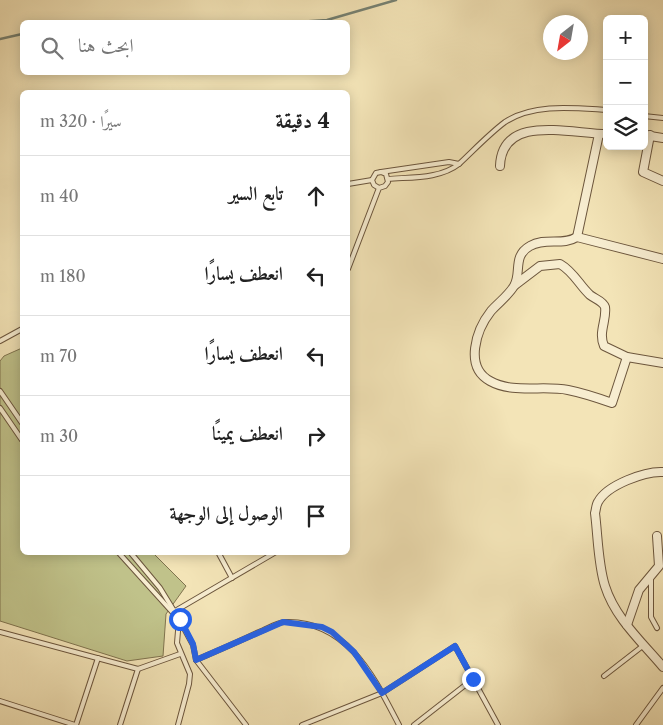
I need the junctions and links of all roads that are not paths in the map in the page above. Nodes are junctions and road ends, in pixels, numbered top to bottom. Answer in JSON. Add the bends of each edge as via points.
{"nodes":[{"id":1,"x":603,"y":110,"type":"edge"},
{"id":2,"x":648,"y":116,"type":"edge"},
{"id":3,"x":663,"y":118,"type":"edge"},
{"id":4,"x":603,"y":134,"type":"edge"},
{"id":5,"x":648,"y":135,"type":"edge"},
{"id":6,"x":663,"y":138,"type":"edge"},
{"id":7,"x":645,"y":150,"type":"edge"},
{"id":8,"x":459,"y":164,"type":"junction"},
{"id":9,"x":500,"y":166,"type":"dead end"},
{"id":10,"x":381,"y":172,"type":"junction"},
{"id":11,"x":372,"y":180,"type":"junction"},
{"id":12,"x":388,"y":180,"type":"junction"},
{"id":13,"x":663,"y":182,"type":"edge"},
{"id":14,"x":350,"y":184,"type":"edge"},
{"id":15,"x":379,"y":188,"type":"junction"},
{"id":16,"x":577,"y":237,"type":"junction"},
{"id":17,"x":663,"y":259,"type":"edge"},
{"id":18,"x":350,"y":264,"type":"edge"},
{"id":19,"x":515,"y":285,"type":"junction"},
{"id":20,"x":20,"y":330,"type":"edge"},
{"id":21,"x":0,"y":341,"type":"edge"},
{"id":22,"x":628,"y":357,"type":"junction"},
{"id":23,"x":663,"y":363,"type":"edge"},
{"id":24,"x":0,"y":391,"type":"edge"},
{"id":25,"x":0,"y":408,"type":"edge"},
{"id":26,"x":20,"y":421,"type":"edge"},
{"id":27,"x":20,"y":437,"type":"edge"},
{"id":28,"x":663,"y":472,"type":"edge"},
{"id":29,"x":657,"y":536,"type":"dead end"},
{"id":30,"x":121,"y":555,"type":"edge"},
{"id":31,"x":132,"y":555,"type":"edge"},
{"id":32,"x":220,"y":555,"type":"edge"},
{"id":33,"x":271,"y":555,"type":"edge"},
{"id":34,"x":651,"y":575,"type":"junction"},
{"id":35,"x":232,"y":578,"type":"junction"},
{"id":36,"x":175,"y":611,"type":"junction"},
{"id":37,"x":180,"y":619,"type":"junction"},
{"id":38,"x":627,"y":625,"type":"junction"},
{"id":39,"x":657,"y":628,"type":"dead end"},
{"id":40,"x":0,"y":632,"type":"edge"},
{"id":41,"x":644,"y":645,"type":"junction"},
{"id":42,"x":180,"y":654,"type":"junction"},
{"id":43,"x":98,"y":658,"type":"junction"},
{"id":44,"x":196,"y":660,"type":"junction"},
{"id":45,"x":663,"y":667,"type":"edge"},
{"id":46,"x":138,"y":669,"type":"junction"},
{"id":47,"x":604,"y":676,"type":"dead end"},
{"id":48,"x":473,"y":679,"type":"junction"},
{"id":49,"x":663,"y":688,"type":"edge"},
{"id":50,"x":382,"y":693,"type":"junction"},
{"id":51,"x":0,"y":700,"type":"edge"},
{"id":52,"x":76,"y":725,"type":"edge"},
{"id":53,"x":120,"y":725,"type":"edge"},
{"id":54,"x":178,"y":725,"type":"edge"},
{"id":55,"x":246,"y":725,"type":"edge"},
{"id":56,"x":302,"y":725,"type":"edge"},
{"id":57,"x":399,"y":725,"type":"edge"},
{"id":58,"x":414,"y":725,"type":"edge"},
{"id":59,"x":498,"y":725,"type":"edge"},
{"id":60,"x":636,"y":725,"type":"edge"}],
"edges":[{"from":1,"to":8,"type":"lane","via":[[556,108],[516,116]]},
{"from":2,"to":3,"type":"lane"},
{"from":4,"to":9,"type":"street","via":[[532,130],[518,134],[506,144]]},
{"from":4,"to":16,"type":"street"},
{"from":5,"to":6,"type":"street"},
{"from":7,"to":13,"type":"street","via":[[643,172]]},
{"from":8,"to":10,"type":"lane","via":[[449,162]]},
{"from":8,"to":12,"type":"lane","via":[[434,175]]},
{"from":10,"to":11,"type":"lane","via":[[376,173]]},
{"from":10,"to":12,"type":"lane"},
{"from":11,"to":14,"type":"lane"},
{"from":11,"to":15,"type":"lane"},
{"from":12,"to":15,"type":"lane"},
{"from":15,"to":18,"type":"lane"},
{"from":16,"to":17,"type":"street"},
{"from":16,"to":19,"type":"street","via":[[569,242],[547,241],[530,246],[517,262]]},
{"from":19,"to":22,"type":"street","via":[[540,266],[560,264],[568,269],[605,308],[601,338],[604,346]]},
{"from":19,"to":22,"type":"street","via":[[490,312],[477,339],[476,366],[488,380],[512,387],[567,390],[612,403]]},
{"from":20,"to":21,"type":"lane"},
{"from":22,"to":23,"type":"street"},
{"from":24,"to":26,"type":"lane"},
{"from":25,"to":27,"type":"lane"},
{"from":28,"to":38,"type":"street","via":[[640,475],[605,493],[595,513],[604,584],[614,607]]},
{"from":29,"to":34,"type":"street","via":[[660,560]]},
{"from":30,"to":37,"type":"lane"},
{"from":31,"to":36,"type":"lane"},
{"from":32,"to":35,"type":"lane"},
{"from":33,"to":35,"type":"lane"},
{"from":34,"to":38,"type":"street","via":[[639,590]]},
{"from":34,"to":39,"type":"lane","via":[[651,617]]},
{"from":35,"to":36,"type":"lane"},
{"from":36,"to":37,"type":"lane"},
{"from":37,"to":42,"type":"lane","via":[[177,633]]},
{"from":37,"to":44,"type":"lane","via":[[193,644]]},
{"from":38,"to":41,"type":"street"},
{"from":40,"to":43,"type":"lane"},
{"from":41,"to":45,"type":"street"},
{"from":41,"to":47,"type":"lane"},
{"from":42,"to":46,"type":"lane"},
{"from":42,"to":54,"type":"lane","via":[[190,674],[190,684]]},
{"from":43,"to":46,"type":"lane"},
{"from":43,"to":52,"type":"lane"},
{"from":44,"to":50,"type":"lane","via":[[283,622],[322,627],[354,652]]},
{"from":44,"to":55,"type":"lane"},
{"from":46,"to":53,"type":"lane"},
{"from":48,"to":50,"type":"lane","via":[[455,646]]},
{"from":48,"to":58,"type":"lane"},
{"from":48,"to":59,"type":"lane"},
{"from":49,"to":60,"type":"lane"},
{"from":50,"to":56,"type":"lane"},
{"from":50,"to":57,"type":"lane"},
{"from":51,"to":52,"type":"lane"}]}
